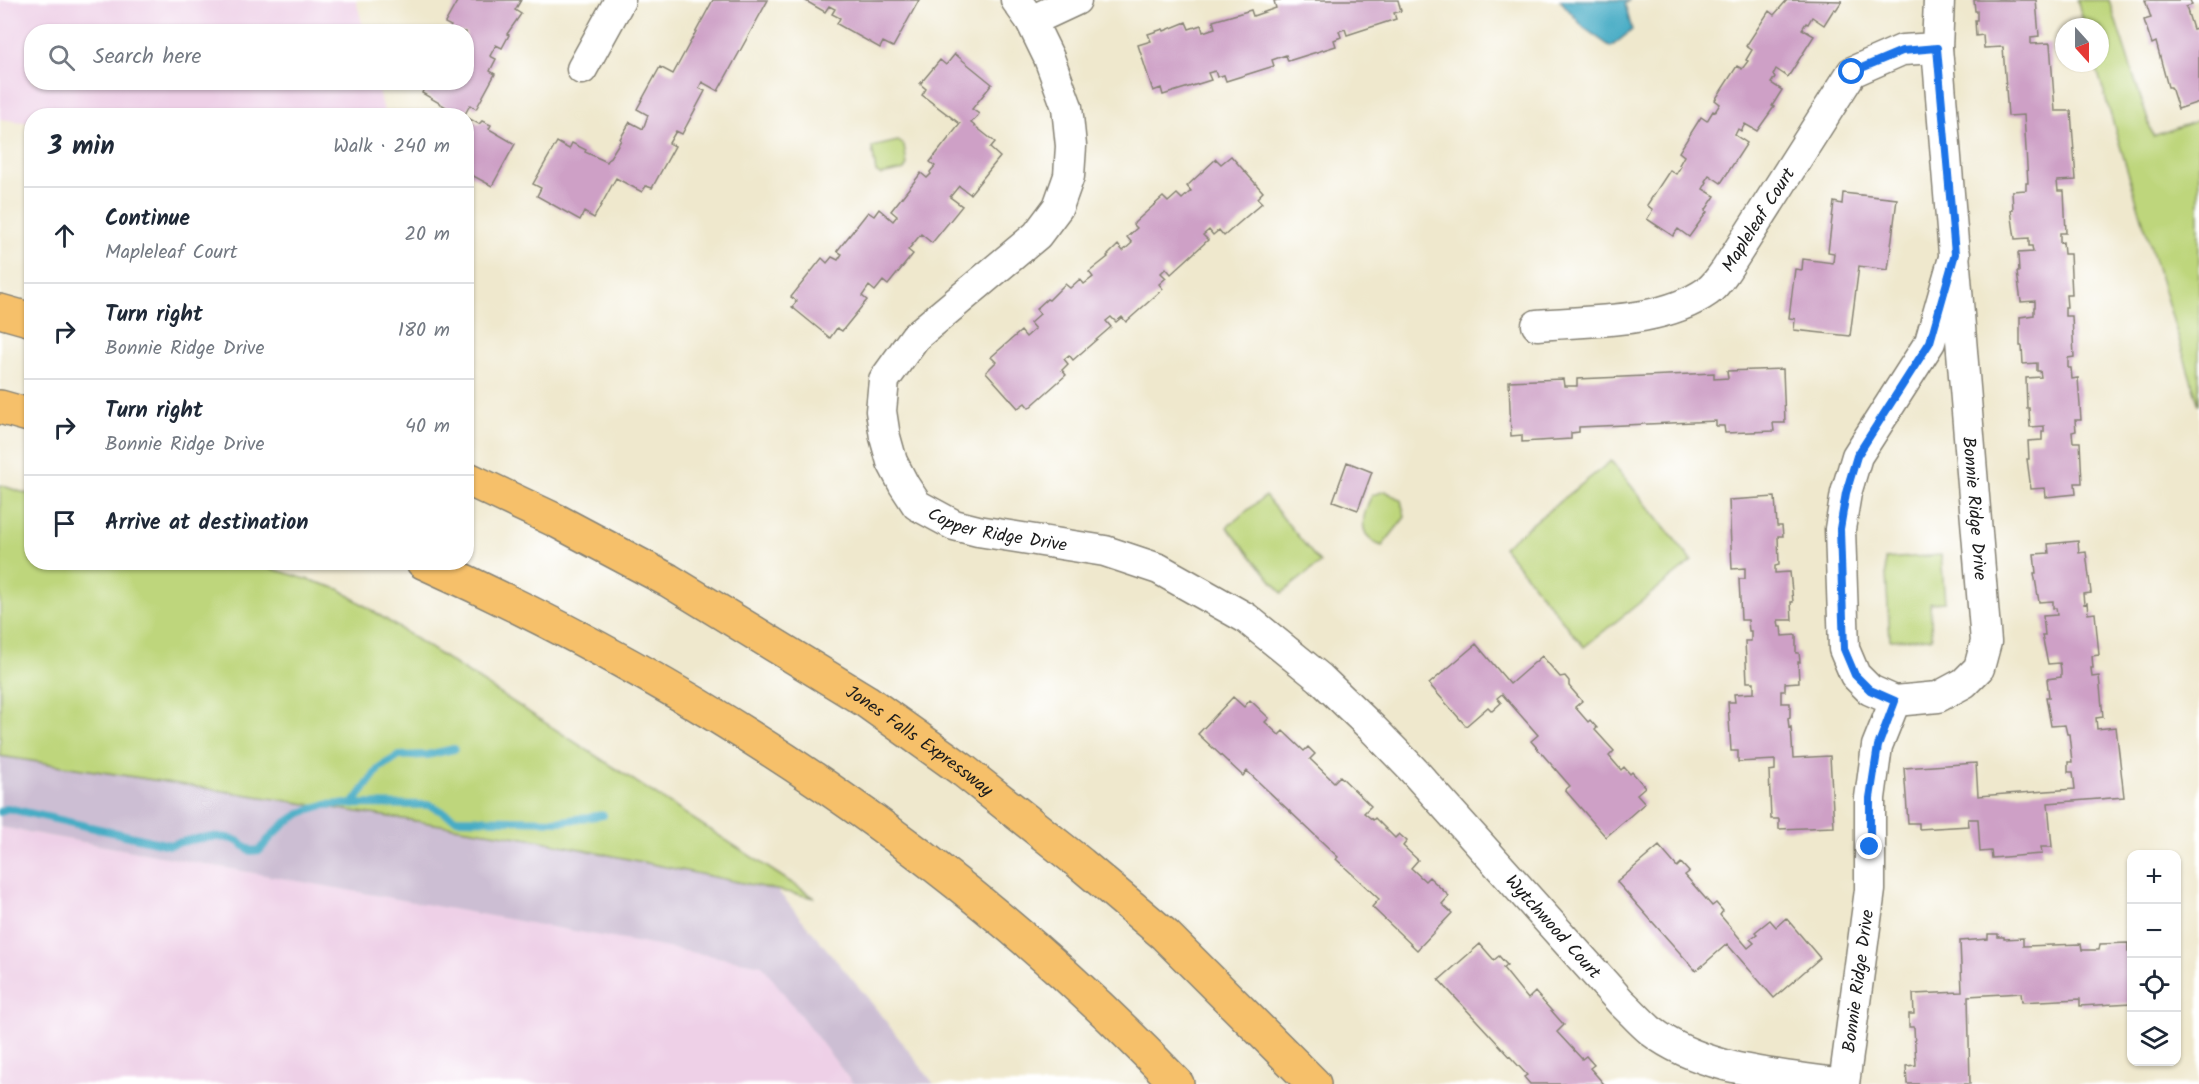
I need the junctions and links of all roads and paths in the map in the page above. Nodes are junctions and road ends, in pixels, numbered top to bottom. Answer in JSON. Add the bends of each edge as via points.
{"nodes":[{"id":1,"x":620,"y":0,"type":"edge"},
{"id":2,"x":1076,"y":0,"type":"edge"},
{"id":3,"x":1939,"y":0,"type":"edge"},
{"id":4,"x":1023,"y":11,"type":"edge"},
{"id":5,"x":1937,"y":48,"type":"junction"},
{"id":6,"x":582,"y":69,"type":"dead end"},
{"id":7,"x":1955,"y":254,"type":"junction"},
{"id":8,"x":0,"y":311,"type":"edge"},
{"id":9,"x":24,"y":318,"type":"edge"},
{"id":10,"x":1538,"y":325,"type":"dead end"},
{"id":11,"x":0,"y":407,"type":"edge"},
{"id":12,"x":24,"y":414,"type":"edge"},
{"id":13,"x":474,"y":482,"type":"edge"},
{"id":14,"x":440,"y":570,"type":"edge"},
{"id":15,"x":1320,"y":678,"type":"joint"},
{"id":16,"x":1895,"y":701,"type":"junction"},
{"id":17,"x":1177,"y":1084,"type":"edge"},
{"id":18,"x":1314,"y":1084,"type":"edge"},
{"id":19,"x":1843,"y":1084,"type":"edge"}],
"edges":[{"from":1,"to":6,"type":"street"},
{"from":2,"to":4,"type":"street"},
{"from":3,"to":5,"type":"street","name":"Bonnie Ridge Drive"},
{"from":4,"to":15,"type":"street","name":"Copper Ridge Drive","via":[[1049,58],[1067,107],[1069,176],[1058,207],[1037,235],[915,337],[884,380],[881,411],[892,462],[917,505],[954,525],[1105,551],[1159,569],[1246,618]]},
{"from":5,"to":7,"type":"street","name":"Bonnie Ridge Drive"},
{"from":5,"to":10,"type":"street","name":"Mapleleaf Court","via":[[1902,51],[1852,72],[1710,290],[1678,306],[1640,316]]},
{"from":7,"to":16,"type":"street","name":"Bonnie Ridge Drive","via":[[1930,342],[1857,456],[1840,529],[1844,649],[1855,675],[1870,690]]},
{"from":7,"to":16,"type":"street","name":"Bonnie Ridge Drive","via":[[1986,642],[1979,668],[1964,683],[1938,697]]},
{"from":8,"to":9,"type":"highway"},
{"from":11,"to":12,"type":"highway"},
{"from":13,"to":18,"type":"highway","name":"Jones Falls Expressway","via":[[668,580],[875,707],[964,771],[1081,864],[1172,943]]},
{"from":14,"to":17,"type":"highway","via":[[618,658],[802,770],[910,848],[1015,932],[1092,1000]]},
{"from":15,"to":19,"type":"street","name":"Wytchwood Court","via":[[1413,770],[1612,993],[1652,1031],[1684,1050],[1721,1064]]},
{"from":16,"to":19,"type":"street","name":"Bonnie Ridge Drive","via":[[1878,746],[1872,788],[1870,890]]}]}
